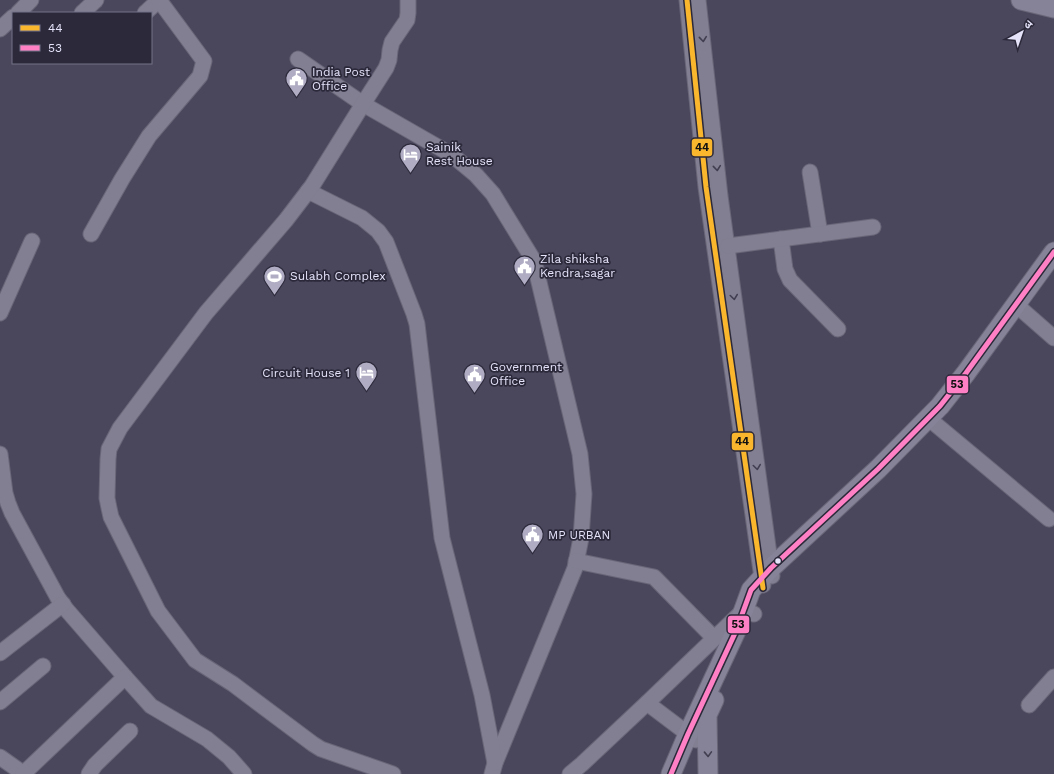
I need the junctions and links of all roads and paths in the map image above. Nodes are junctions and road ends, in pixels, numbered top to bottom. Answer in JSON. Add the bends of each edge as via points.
{"nodes":[{"id":1,"x":31,"y":0,"type":"edge"},
{"id":2,"x":96,"y":0,"type":"edge"},
{"id":3,"x":159,"y":0,"type":"edge"},
{"id":4,"x":408,"y":0,"type":"edge"},
{"id":5,"x":686,"y":0,"type":"edge"},
{"id":6,"x":698,"y":0,"type":"edge"},
{"id":7,"x":1021,"y":0,"type":"edge"},
{"id":8,"x":1054,"y":8,"type":"edge"},
{"id":9,"x":19,"y":12,"type":"edge"},
{"id":10,"x":83,"y":12,"type":"edge"},
{"id":11,"x":146,"y":12,"type":"edge"},
{"id":12,"x":12,"y":18,"type":"edge"},
{"id":13,"x":0,"y":28,"type":"edge"},
{"id":14,"x":298,"y":59,"type":"dead end"},
{"id":15,"x":363,"y":104,"type":"junction"},
{"id":16,"x":810,"y":172,"type":"dead end"},
{"id":17,"x":308,"y":191,"type":"junction"},
{"id":18,"x":873,"y":227,"type":"dead end"},
{"id":19,"x":91,"y":234,"type":"dead end"},
{"id":20,"x":820,"y":234,"type":"junction"},
{"id":21,"x":781,"y":239,"type":"junction"},
{"id":22,"x":32,"y":241,"type":"dead end"},
{"id":23,"x":728,"y":246,"type":"junction"},
{"id":24,"x":1054,"y":252,"type":"edge"},
{"id":25,"x":1054,"y":266,"type":"edge"},
{"id":26,"x":1022,"y":310,"type":"junction"},
{"id":27,"x":0,"y":313,"type":"edge"},
{"id":28,"x":838,"y":329,"type":"dead end"},
{"id":29,"x":1054,"y":338,"type":"edge"},
{"id":30,"x":934,"y":423,"type":"junction"},
{"id":31,"x":0,"y":454,"type":"edge"},
{"id":32,"x":1049,"y":519,"type":"dead end"},
{"id":33,"x":576,"y":561,"type":"junction"},
{"id":34,"x":767,"y":578,"type":"junction"},
{"id":35,"x":63,"y":604,"type":"junction"},
{"id":36,"x":749,"y":612,"type":"junction"},
{"id":37,"x":714,"y":638,"type":"junction"},
{"id":38,"x":0,"y":653,"type":"edge"},
{"id":39,"x":43,"y":666,"type":"dead end"},
{"id":40,"x":125,"y":677,"type":"junction"},
{"id":41,"x":1054,"y":677,"type":"edge"},
{"id":42,"x":0,"y":702,"type":"edge"},
{"id":43,"x":647,"y":703,"type":"junction"},
{"id":44,"x":1029,"y":705,"type":"dead end"},
{"id":45,"x":707,"y":715,"type":"junction"},
{"id":46,"x":130,"y":731,"type":"dead end"},
{"id":47,"x":692,"y":737,"type":"junction"},
{"id":48,"x":0,"y":757,"type":"edge"},
{"id":49,"x":494,"y":769,"type":"edge"},
{"id":50,"x":24,"y":774,"type":"edge"},
{"id":51,"x":89,"y":774,"type":"edge"},
{"id":52,"x":244,"y":774,"type":"edge"},
{"id":53,"x":393,"y":774,"type":"edge"},
{"id":54,"x":570,"y":774,"type":"edge"},
{"id":55,"x":671,"y":774,"type":"edge"},
{"id":56,"x":682,"y":774,"type":"edge"},
{"id":57,"x":708,"y":774,"type":"edge"}],
"edges":[{"from":1,"to":9,"type":"street"},
{"from":2,"to":10,"type":"street"},
{"from":3,"to":11,"type":"street"},
{"from":3,"to":19,"type":"street","via":[[204,61],[200,76],[149,136]]},
{"from":4,"to":15,"type":"street","via":[[407,20],[392,42],[386,68]]},
{"from":5,"to":34,"type":"street","via":[[706,187]]},
{"from":6,"to":23,"type":"street","one_way":true},
{"from":7,"to":8,"type":"main road"},
{"from":12,"to":13,"type":"street"},
{"from":14,"to":15,"type":"street"},
{"from":15,"to":17,"type":"street"},
{"from":15,"to":33,"type":"street","via":[[452,155],[476,175],[494,194],[534,261],[580,454],[584,494],[581,538]]},
{"from":16,"to":20,"type":"street"},
{"from":17,"to":49,"type":"street","via":[[362,218],[378,231],[386,242],[414,314],[442,538],[482,695]]},
{"from":17,"to":53,"type":"street","via":[[206,314],[120,428],[109,449],[107,498],[111,517],[158,611],[195,660],[233,684],[321,749]]},
{"from":18,"to":20,"type":"street"},
{"from":20,"to":21,"type":"street"},
{"from":21,"to":23,"type":"street"},
{"from":21,"to":28,"type":"street","via":[[785,270],[790,280]]},
{"from":22,"to":27,"type":"street"},
{"from":23,"to":34,"type":"street","one_way":true},
{"from":24,"to":34,"type":"main road","via":[[940,406]]},
{"from":25,"to":26,"type":"main road"},
{"from":26,"to":29,"type":"street"},
{"from":26,"to":30,"type":"main road","via":[[950,406]]},
{"from":30,"to":32,"type":"street"},
{"from":30,"to":34,"type":"main road","via":[[862,498]]},
{"from":31,"to":35,"type":"street","via":[[8,503]]},
{"from":33,"to":37,"type":"street","via":[[654,577]]},
{"from":33,"to":49,"type":"street"},
{"from":34,"to":36,"type":"main road"},
{"from":35,"to":38,"type":"street"},
{"from":35,"to":40,"type":"street"},
{"from":36,"to":37,"type":"street"},
{"from":36,"to":45,"type":"main road","via":[[744,636]]},
{"from":36,"to":47,"type":"main road","via":[[736,631]]},
{"from":37,"to":43,"type":"street"},
{"from":39,"to":42,"type":"street"},
{"from":40,"to":50,"type":"street"},
{"from":40,"to":52,"type":"street","via":[[151,706],[207,739],[229,757]]},
{"from":41,"to":44,"type":"street"},
{"from":43,"to":47,"type":"street"},
{"from":43,"to":54,"type":"street"},
{"from":45,"to":47,"type":"main road"},
{"from":45,"to":57,"type":"main road","one_way":true},
{"from":46,"to":51,"type":"street"},
{"from":47,"to":55,"type":"main road"},
{"from":47,"to":56,"type":"main road"},
{"from":48,"to":50,"type":"street"}]}
